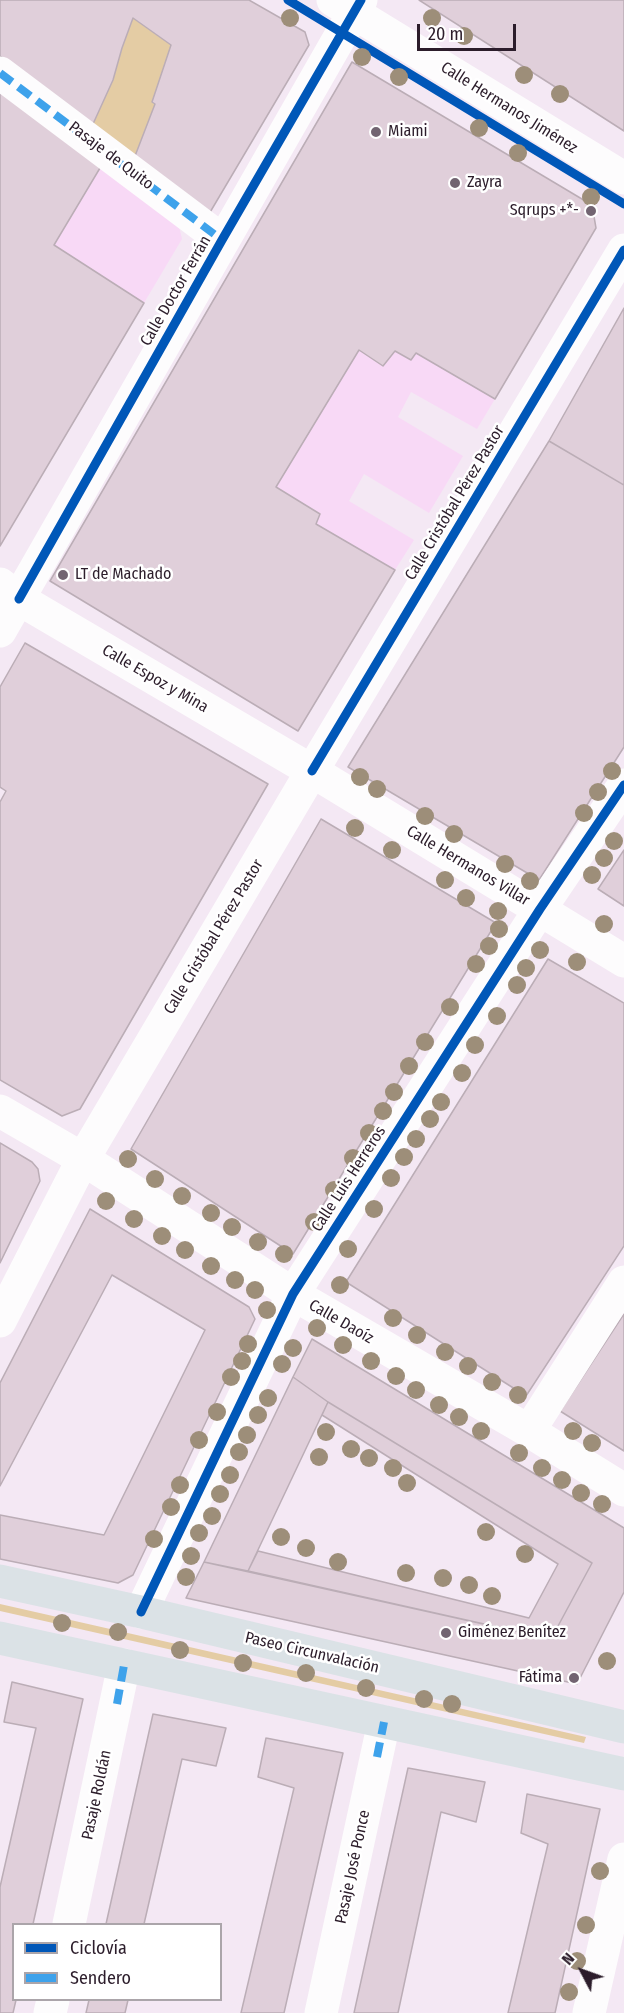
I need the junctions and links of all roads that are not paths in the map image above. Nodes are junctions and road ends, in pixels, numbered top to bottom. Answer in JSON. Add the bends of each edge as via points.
{"nodes":[{"id":1,"x":349,"y":4,"type":"edge"},
{"id":2,"x":0,"y":73,"type":"edge"},
{"id":3,"x":624,"y":178,"type":"edge"},
{"id":4,"x":222,"y":240,"type":"junction"},
{"id":5,"x":624,"y":250,"type":"edge"},
{"id":6,"x":10,"y":591,"type":"edge"},
{"id":7,"x":0,"y":631,"type":"edge"},
{"id":8,"x":312,"y":771,"type":"junction"},
{"id":9,"x":624,"y":785,"type":"edge"},
{"id":10,"x":540,"y":909,"type":"junction"},
{"id":11,"x":624,"y":961,"type":"edge"},
{"id":12,"x":0,"y":1111,"type":"edge"},
{"id":13,"x":83,"y":1159,"type":"junction"},
{"id":14,"x":624,"y":1282,"type":"edge"},
{"id":15,"x":293,"y":1294,"type":"junction"},
{"id":16,"x":0,"y":1321,"type":"edge"},
{"id":17,"x":529,"y":1431,"type":"junction"},
{"id":18,"x":624,"y":1490,"type":"edge"},
{"id":19,"x":0,"y":1581,"type":"edge"},
{"id":20,"x":141,"y":1612,"type":"junction"},
{"id":21,"x":0,"y":1638,"type":"edge"},
{"id":22,"x":124,"y":1665,"type":"junction"},
{"id":23,"x":384,"y":1722,"type":"junction"},
{"id":24,"x":624,"y":1727,"type":"edge"},
{"id":25,"x":624,"y":1774,"type":"edge"},
{"id":26,"x":624,"y":1859,"type":"edge"},
{"id":27,"x":69,"y":1923,"type":"edge"},
{"id":28,"x":321,"y":2013,"type":"edge"},
{"id":29,"x":589,"y":2013,"type":"edge"}],
"edges":[{"from":1,"to":3,"type":"street","name":"Calle Hermanos Jiménez"},
{"from":1,"to":4,"type":"street","name":"Calle Doctor Ferrán"},
{"from":2,"to":4,"type":"street","name":"Pasaje de Quito"},
{"from":4,"to":6,"type":"street","name":"Calle Doctor Ferrán"},
{"from":5,"to":8,"type":"street","name":"Calle Cristóbal Pérez Pastor"},
{"from":6,"to":7,"type":"street","name":"Calle Doctor Ferrán"},
{"from":6,"to":8,"type":"street","name":"Calle Espoz y Mina"},
{"from":8,"to":10,"type":"street","name":"Calle Hermanos Villar"},
{"from":8,"to":13,"type":"street","name":"Calle Cristóbal Pérez Pastor"},
{"from":9,"to":10,"type":"street","name":"Calle Luis Herreros"},
{"from":10,"to":11,"type":"street","name":"Calle Hermanos Villar"},
{"from":10,"to":15,"type":"street","name":"Calle Luis Herreros"},
{"from":12,"to":13,"type":"street","name":"Calle Daoíz"},
{"from":13,"to":15,"type":"street","name":"Calle Daoíz"},
{"from":13,"to":16,"type":"street","name":"Calle Cristóbal Pérez Pastor"},
{"from":14,"to":17,"type":"street"},
{"from":15,"to":17,"type":"street","name":"Calle Daoíz"},
{"from":15,"to":20,"type":"street","name":"Calle Luis Herreros"},
{"from":17,"to":18,"type":"street","name":"Calle Daoíz"},
{"from":19,"to":20,"type":"main road","name":"Paseo Circunvalación"},
{"from":20,"to":24,"type":"main road","name":"Paseo Circunvalación"},
{"from":21,"to":22,"type":"main road"},
{"from":22,"to":23,"type":"main road"},
{"from":22,"to":27,"type":"street","name":"Pasaje Roldán"},
{"from":23,"to":25,"type":"main road"},
{"from":23,"to":28,"type":"street","name":"Pasaje José Ponce"},
{"from":26,"to":29,"type":"street"}]}
